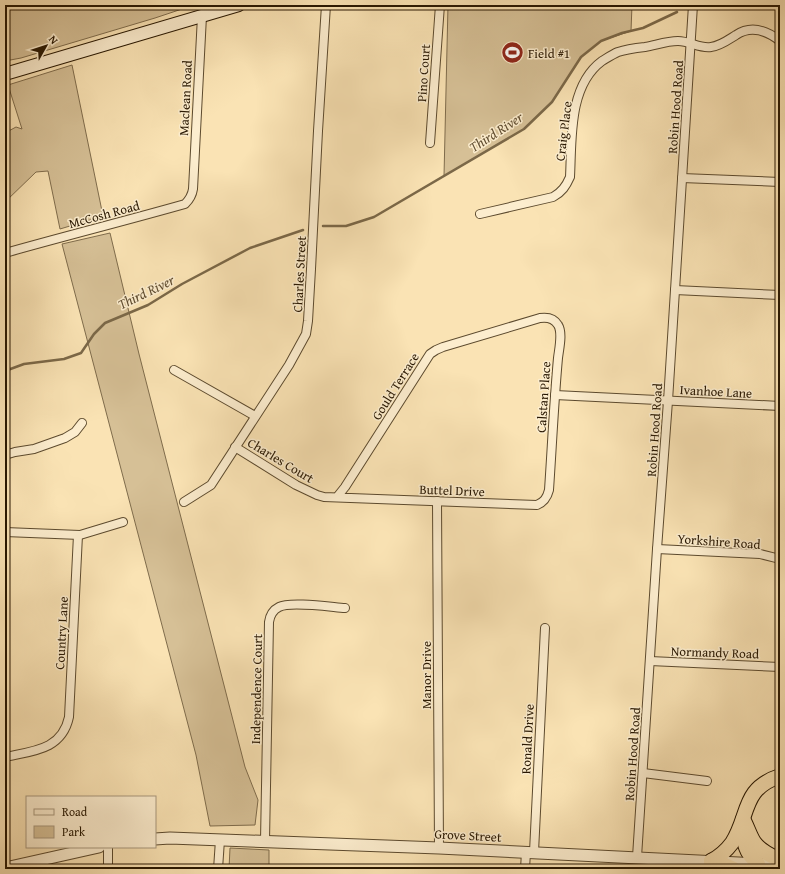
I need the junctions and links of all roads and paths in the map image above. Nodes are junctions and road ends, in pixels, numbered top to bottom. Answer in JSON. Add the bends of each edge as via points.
{"nodes":[{"id":1,"x":239,"y":5,"type":"edge"},
{"id":2,"x":326,"y":5,"type":"edge"},
{"id":3,"x":440,"y":5,"type":"edge"},
{"id":4,"x":693,"y":5,"type":"edge"},
{"id":5,"x":202,"y":16,"type":"junction"},
{"id":6,"x":780,"y":41,"type":"edge"},
{"id":7,"x":691,"y":43,"type":"junction"},
{"id":8,"x":5,"y":74,"type":"edge"},
{"id":9,"x":430,"y":143,"type":"dead end"},
{"id":10,"x":682,"y":178,"type":"junction"},
{"id":11,"x":193,"y":181,"type":"joint"},
{"id":12,"x":780,"y":182,"type":"edge"},
{"id":13,"x":480,"y":214,"type":"dead end"},
{"id":14,"x":5,"y":253,"type":"edge"},
{"id":15,"x":675,"y":290,"type":"junction"},
{"id":16,"x":780,"y":295,"type":"edge"},
{"id":17,"x":550,"y":319,"type":"joint"},
{"id":18,"x":174,"y":370,"type":"dead end"},
{"id":19,"x":555,"y":395,"type":"junction"},
{"id":20,"x":668,"y":401,"type":"junction"},
{"id":21,"x":780,"y":406,"type":"edge"},
{"id":22,"x":255,"y":416,"type":"junction"},
{"id":23,"x":82,"y":423,"type":"dead end"},
{"id":24,"x":235,"y":447,"type":"junction"},
{"id":25,"x":5,"y":455,"type":"edge"},
{"id":26,"x":550,"y":482,"type":"joint"},
{"id":27,"x":337,"y":497,"type":"junction"},
{"id":28,"x":437,"y":501,"type":"junction"},
{"id":29,"x":184,"y":502,"type":"dead end"},
{"id":30,"x":123,"y":522,"type":"dead end"},
{"id":31,"x":5,"y":532,"type":"edge"},
{"id":32,"x":78,"y":535,"type":"junction"},
{"id":33,"x":657,"y":549,"type":"junction"},
{"id":34,"x":780,"y":559,"type":"edge"},
{"id":35,"x":345,"y":608,"type":"dead end"},
{"id":36,"x":545,"y":628,"type":"dead end"},
{"id":37,"x":650,"y":661,"type":"junction"},
{"id":38,"x":780,"y":667,"type":"edge"},
{"id":39,"x":5,"y":757,"type":"edge"},
{"id":40,"x":643,"y":773,"type":"junction"},
{"id":41,"x":779,"y":777,"type":"edge"},
{"id":42,"x":707,"y":781,"type":"dead end"},
{"id":43,"x":743,"y":819,"type":"junction"},
{"id":44,"x":156,"y":839,"type":"edge"},
{"id":45,"x":220,"y":840,"type":"junction"},
{"id":46,"x":265,"y":841,"type":"junction"},
{"id":47,"x":95,"y":848,"type":"edge"},
{"id":48,"x":108,"y":848,"type":"edge"},
{"id":49,"x":439,"y":848,"type":"junction"},
{"id":50,"x":530,"y":852,"type":"junction"},
{"id":51,"x":637,"y":858,"type":"junction"},
{"id":52,"x":780,"y":860,"type":"edge"},
{"id":53,"x":711,"y":861,"type":"junction"},
{"id":54,"x":758,"y":864,"type":"junction"},
{"id":55,"x":780,"y":865,"type":"edge"},
{"id":56,"x":5,"y":868,"type":"edge"},
{"id":57,"x":108,"y":869,"type":"edge"},
{"id":58,"x":218,"y":869,"type":"edge"},
{"id":59,"x":525,"y":869,"type":"edge"},
{"id":60,"x":734,"y":869,"type":"edge"}],
"edges":[{"from":1,"to":5,"type":"main road"},
{"from":2,"to":22,"type":"street","name":"Charles Street","via":[[306,334]]},
{"from":3,"to":9,"type":"street","name":"Pino Court"},
{"from":4,"to":7,"type":"street","name":"Robin Hood Road"},
{"from":5,"to":8,"type":"main road"},
{"from":5,"to":11,"type":"street","name":"Maclean Road"},
{"from":6,"to":7,"type":"street","name":"Craig Place","via":[[766,32],[751,30],[743,31],[711,47]]},
{"from":7,"to":10,"type":"street","name":"Robin Hood Road"},
{"from":7,"to":13,"type":"street","name":"Craig Place","via":[[679,41],[617,52],[598,64],[583,85],[576,106],[570,177],[566,185],[553,197]]},
{"from":10,"to":12,"type":"street"},
{"from":10,"to":15,"type":"street","name":"Robin Hood Road"},
{"from":11,"to":14,"type":"street","name":"McCosh Road","via":[[192,195],[185,204]]},
{"from":15,"to":16,"type":"street"},
{"from":15,"to":20,"type":"street","name":"Robin Hood Road"},
{"from":17,"to":19,"type":"street","name":"Calstan Place","via":[[559,326],[561,334]]},
{"from":17,"to":27,"type":"street","name":"Gould Terrace","via":[[540,318],[443,347],[430,354],[346,487]]},
{"from":18,"to":22,"type":"street","name":"Charles Court"},
{"from":19,"to":20,"type":"street","name":"Ivanhoe Lane"},
{"from":19,"to":26,"type":"street","name":"Calstan Place"},
{"from":20,"to":21,"type":"street","name":"Ivanhoe Lane"},
{"from":20,"to":33,"type":"street","name":"Robin Hood Road"},
{"from":22,"to":24,"type":"street","name":"Charles Street"},
{"from":23,"to":25,"type":"street","via":[[66,438],[34,449]]},
{"from":24,"to":27,"type":"street","name":"Charles Court","via":[[316,496]]},
{"from":24,"to":29,"type":"street","name":"Charles Street","via":[[211,485]]},
{"from":26,"to":28,"type":"street","name":"Buttel Drive","via":[[547,498],[538,505]]},
{"from":27,"to":28,"type":"street","name":"Buttel Drive"},
{"from":28,"to":49,"type":"street","name":"Manor Drive"},
{"from":30,"to":32,"type":"street"},
{"from":31,"to":32,"type":"street"},
{"from":32,"to":39,"type":"street","name":"Country Lane","via":[[67,724],[60,737],[49,746]]},
{"from":33,"to":34,"type":"street","name":"Yorkshire Road","via":[[760,554]]},
{"from":33,"to":37,"type":"street","name":"Robin Hood Road"},
{"from":35,"to":46,"type":"street","name":"Independence Court","via":[[291,604],[278,607],[270,615]]},
{"from":36,"to":50,"type":"street","name":"Ronald Drive"},
{"from":37,"to":38,"type":"street","name":"Normandy Road"},
{"from":37,"to":40,"type":"street","name":"Robin Hood Road"},
{"from":40,"to":42,"type":"street"},
{"from":40,"to":51,"type":"street","name":"Robin Hood Road"},
{"from":41,"to":43,"type":"highway","via":[[770,780],[755,792],[746,807]]},
{"from":43,"to":52,"type":"highway","via":[[758,846]]},
{"from":43,"to":53,"type":"highway","via":[[731,844]]},
{"from":43,"to":54,"type":"highway","via":[[744,844]]},
{"from":44,"to":45,"type":"street","name":"Grove Street"},
{"from":45,"to":46,"type":"street","name":"Grove Street"},
{"from":45,"to":58,"type":"street"},
{"from":46,"to":49,"type":"street","name":"Grove Street"},
{"from":47,"to":56,"type":"street"},
{"from":48,"to":57,"type":"street"},
{"from":49,"to":50,"type":"street","name":"Grove Street"},
{"from":50,"to":51,"type":"street","name":"Grove Street"},
{"from":50,"to":59,"type":"street","name":"Ronald Drive"},
{"from":51,"to":53,"type":"street","name":"Grove Street"},
{"from":53,"to":54,"type":"street","name":"Grove Street"},
{"from":53,"to":60,"type":"highway"},
{"from":54,"to":55,"type":"street","name":"Grove Street"}]}
